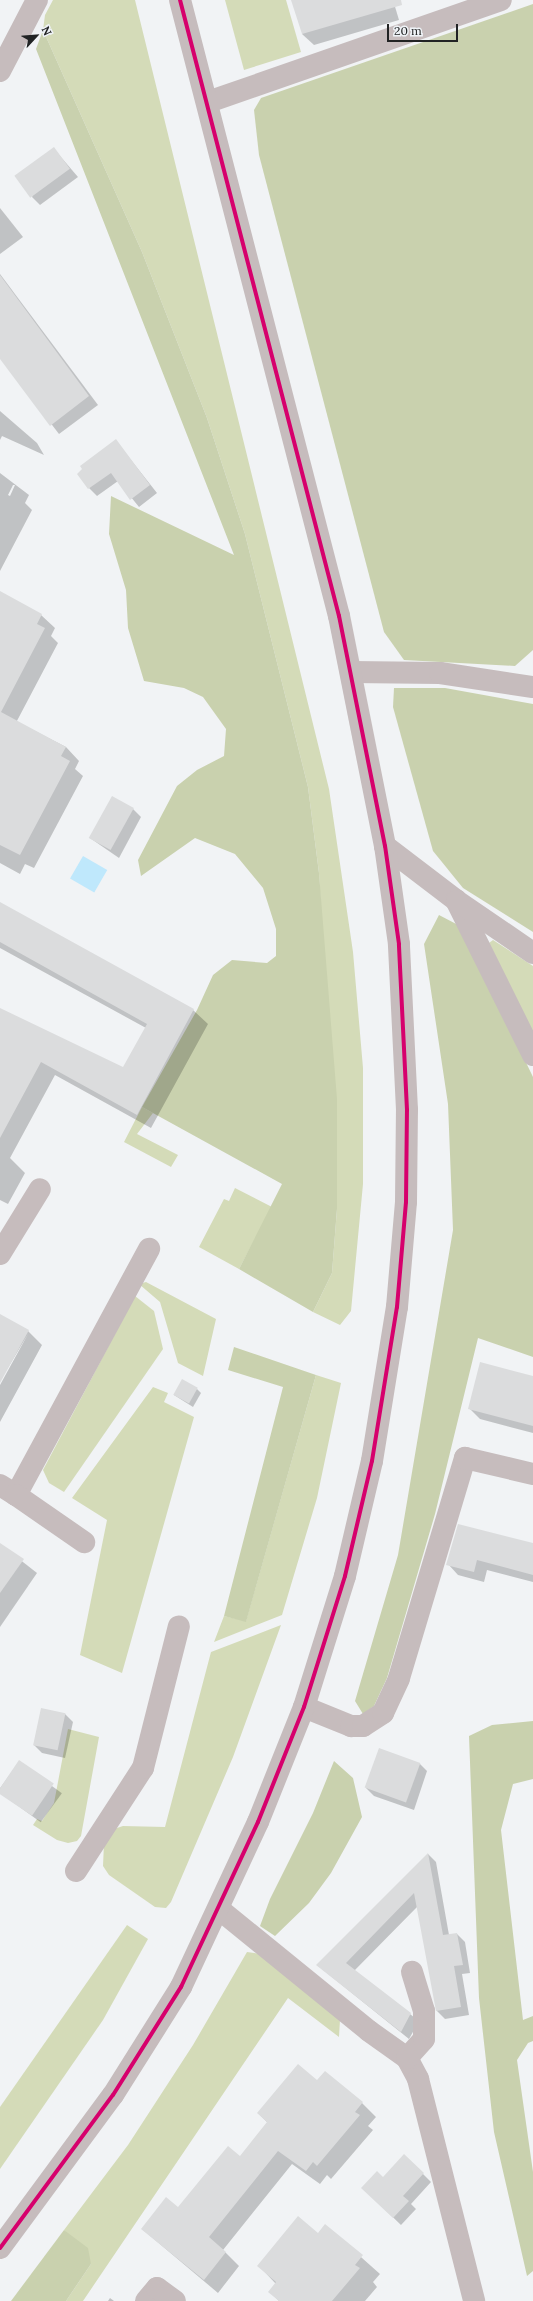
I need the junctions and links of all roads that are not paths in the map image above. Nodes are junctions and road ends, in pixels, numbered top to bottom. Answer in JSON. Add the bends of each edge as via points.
{"nodes":[{"id":1,"x":37,"y":0,"type":"edge"},
{"id":2,"x":180,"y":0,"type":"edge"},
{"id":3,"x":501,"y":0,"type":"edge"},
{"id":4,"x":0,"y":71,"type":"edge"},
{"id":5,"x":208,"y":102,"type":"junction"},
{"id":6,"x":351,"y":672,"type":"junction"},
{"id":7,"x":533,"y":687,"type":"edge"},
{"id":8,"x":385,"y":846,"type":"junction"},
{"id":9,"x":456,"y":900,"type":"junction"},
{"id":10,"x":533,"y":953,"type":"edge"},
{"id":11,"x":533,"y":1055,"type":"edge"},
{"id":12,"x":40,"y":1190,"type":"dead end"},
{"id":13,"x":149,"y":1249,"type":"dead end"},
{"id":14,"x":0,"y":1254,"type":"edge"},
{"id":15,"x":533,"y":1474,"type":"edge"},
{"id":16,"x":8,"y":1490,"type":"edge"},
{"id":17,"x":84,"y":1542,"type":"dead end"},
{"id":18,"x":179,"y":1626,"type":"dead end"},
{"id":19,"x":304,"y":1708,"type":"junction"},
{"id":20,"x":76,"y":1871,"type":"dead end"},
{"id":21,"x":219,"y":1908,"type":"junction"},
{"id":22,"x":412,"y":1972,"type":"dead end"},
{"id":23,"x":407,"y":2058,"type":"junction"},
{"id":24,"x":0,"y":2248,"type":"edge"},
{"id":25,"x":146,"y":2301,"type":"edge"},
{"id":26,"x":175,"y":2301,"type":"edge"},
{"id":27,"x":474,"y":2301,"type":"edge"}],
"edges":[{"from":1,"to":4,"type":"street"},
{"from":2,"to":5,"type":"street"},
{"from":3,"to":5,"type":"street"},
{"from":5,"to":6,"type":"street"},
{"from":6,"to":7,"type":"street","via":[[440,673]]},
{"from":6,"to":8,"type":"street"},
{"from":8,"to":9,"type":"street"},
{"from":8,"to":19,"type":"street","via":[[399,944],[407,1110],[406,1202],[397,1307],[372,1461],[345,1576]]},
{"from":9,"to":10,"type":"street"},
{"from":9,"to":11,"type":"street"},
{"from":12,"to":14,"type":"street"},
{"from":13,"to":16,"type":"street"},
{"from":15,"to":19,"type":"street","via":[[465,1458],[399,1678],[383,1713],[363,1726],[352,1726]]},
{"from":16,"to":17,"type":"street"},
{"from":18,"to":20,"type":"street","via":[[143,1768]]},
{"from":19,"to":21,"type":"street"},
{"from":21,"to":23,"type":"street","via":[[369,2031]]},
{"from":21,"to":24,"type":"street","via":[[181,1986],[112,2095]]},
{"from":22,"to":23,"type":"street","via":[[424,2011],[424,2039]]},
{"from":23,"to":27,"type":"street","via":[[418,2079]]},
{"from":25,"to":26,"type":"street","via":[[157,2288]]}]}
